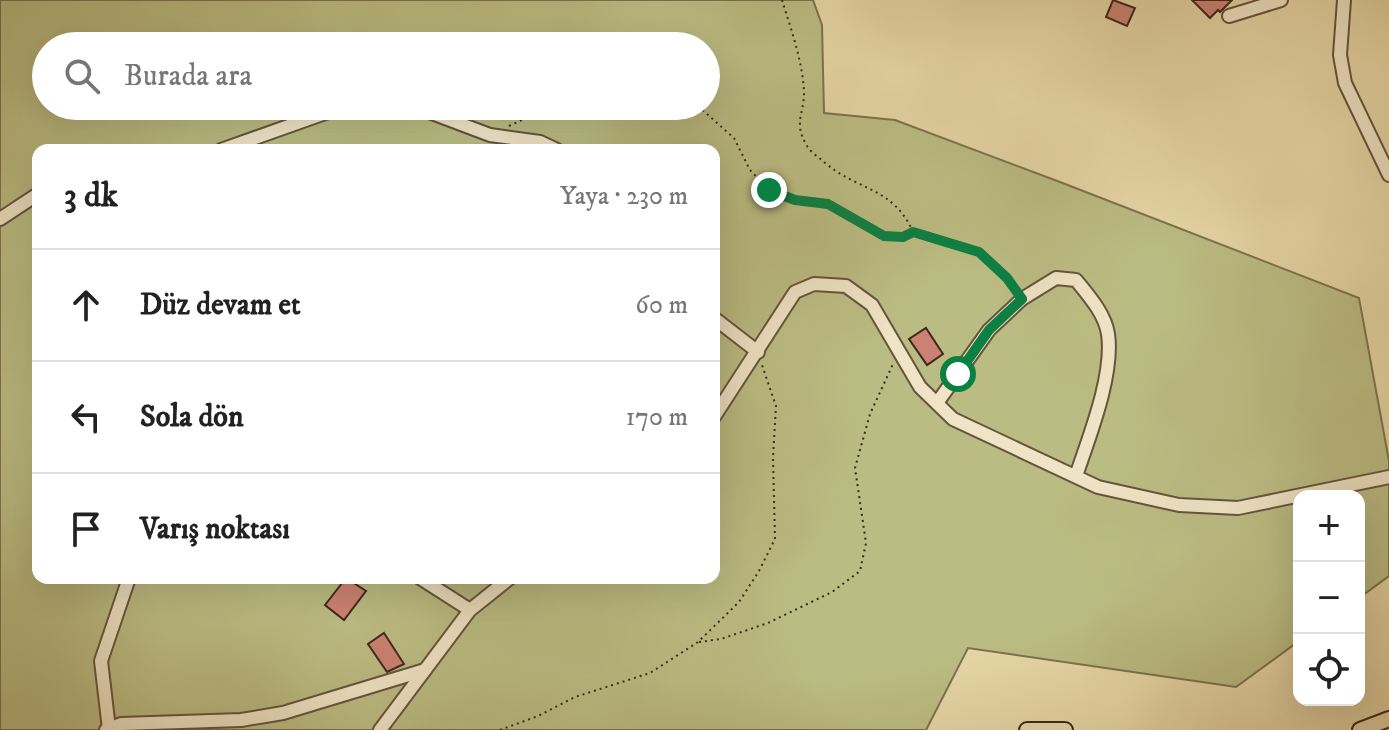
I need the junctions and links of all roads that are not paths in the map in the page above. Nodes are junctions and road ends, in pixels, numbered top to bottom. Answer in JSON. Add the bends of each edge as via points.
{"nodes":[{"id":1,"x":1281,"y":0,"type":"edge"},
{"id":2,"x":1344,"y":0,"type":"edge"},
{"id":3,"x":1229,"y":16,"type":"dead end"},
{"id":4,"x":301,"y":120,"type":"edge"},
{"id":5,"x":450,"y":120,"type":"edge"},
{"id":6,"x":237,"y":144,"type":"edge"},
{"id":7,"x":523,"y":144,"type":"edge"},
{"id":8,"x":1389,"y":175,"type":"edge"},
{"id":9,"x":32,"y":198,"type":"edge"},
{"id":10,"x":0,"y":219,"type":"edge"},
{"id":11,"x":720,"y":323,"type":"edge"},
{"id":12,"x":758,"y":352,"type":"junction"},
{"id":13,"x":937,"y":403,"type":"junction"},
{"id":14,"x":720,"y":408,"type":"edge"},
{"id":15,"x":1076,"y":476,"type":"junction"},
{"id":16,"x":1389,"y":477,"type":"edge"},
{"id":17,"x":127,"y":584,"type":"edge"},
{"id":18,"x":429,"y":584,"type":"edge"},
{"id":19,"x":502,"y":584,"type":"edge"},
{"id":20,"x":470,"y":610,"type":"junction"},
{"id":21,"x":425,"y":670,"type":"junction"},
{"id":22,"x":1389,"y":719,"type":"edge"},
{"id":23,"x":108,"y":730,"type":"edge"},
{"id":24,"x":380,"y":730,"type":"edge"},
{"id":25,"x":1027,"y":730,"type":"edge"},
{"id":26,"x":1065,"y":730,"type":"edge"},
{"id":27,"x":1360,"y":730,"type":"edge"}],
"edges":[{"from":1,"to":3,"type":"street"},
{"from":2,"to":8,"type":"street","via":[[1340,55],[1345,83]]},
{"from":4,"to":6,"type":"street"},
{"from":5,"to":7,"type":"street"},
{"from":9,"to":10,"type":"street"},
{"from":11,"to":12,"type":"street"},
{"from":12,"to":13,"type":"street","via":[[795,292],[814,284],[846,286],[872,305],[920,387]]},
{"from":12,"to":14,"type":"street"},
{"from":13,"to":15,"type":"street","via":[[953,419]]},
{"from":13,"to":15,"type":"street","via":[[989,330],[1022,299],[1056,278],[1076,280],[1108,333],[1108,363]]},
{"from":15,"to":16,"type":"street","via":[[1098,487],[1179,505],[1238,508]]},
{"from":17,"to":23,"type":"street","via":[[101,661]]},
{"from":18,"to":20,"type":"street"},
{"from":19,"to":20,"type":"street"},
{"from":20,"to":21,"type":"street"},
{"from":21,"to":23,"type":"street","via":[[283,713],[241,720],[121,724]]},
{"from":21,"to":24,"type":"street"},
{"from":22,"to":27,"type":"main road"},
{"from":25,"to":26,"type":"main road"}]}
